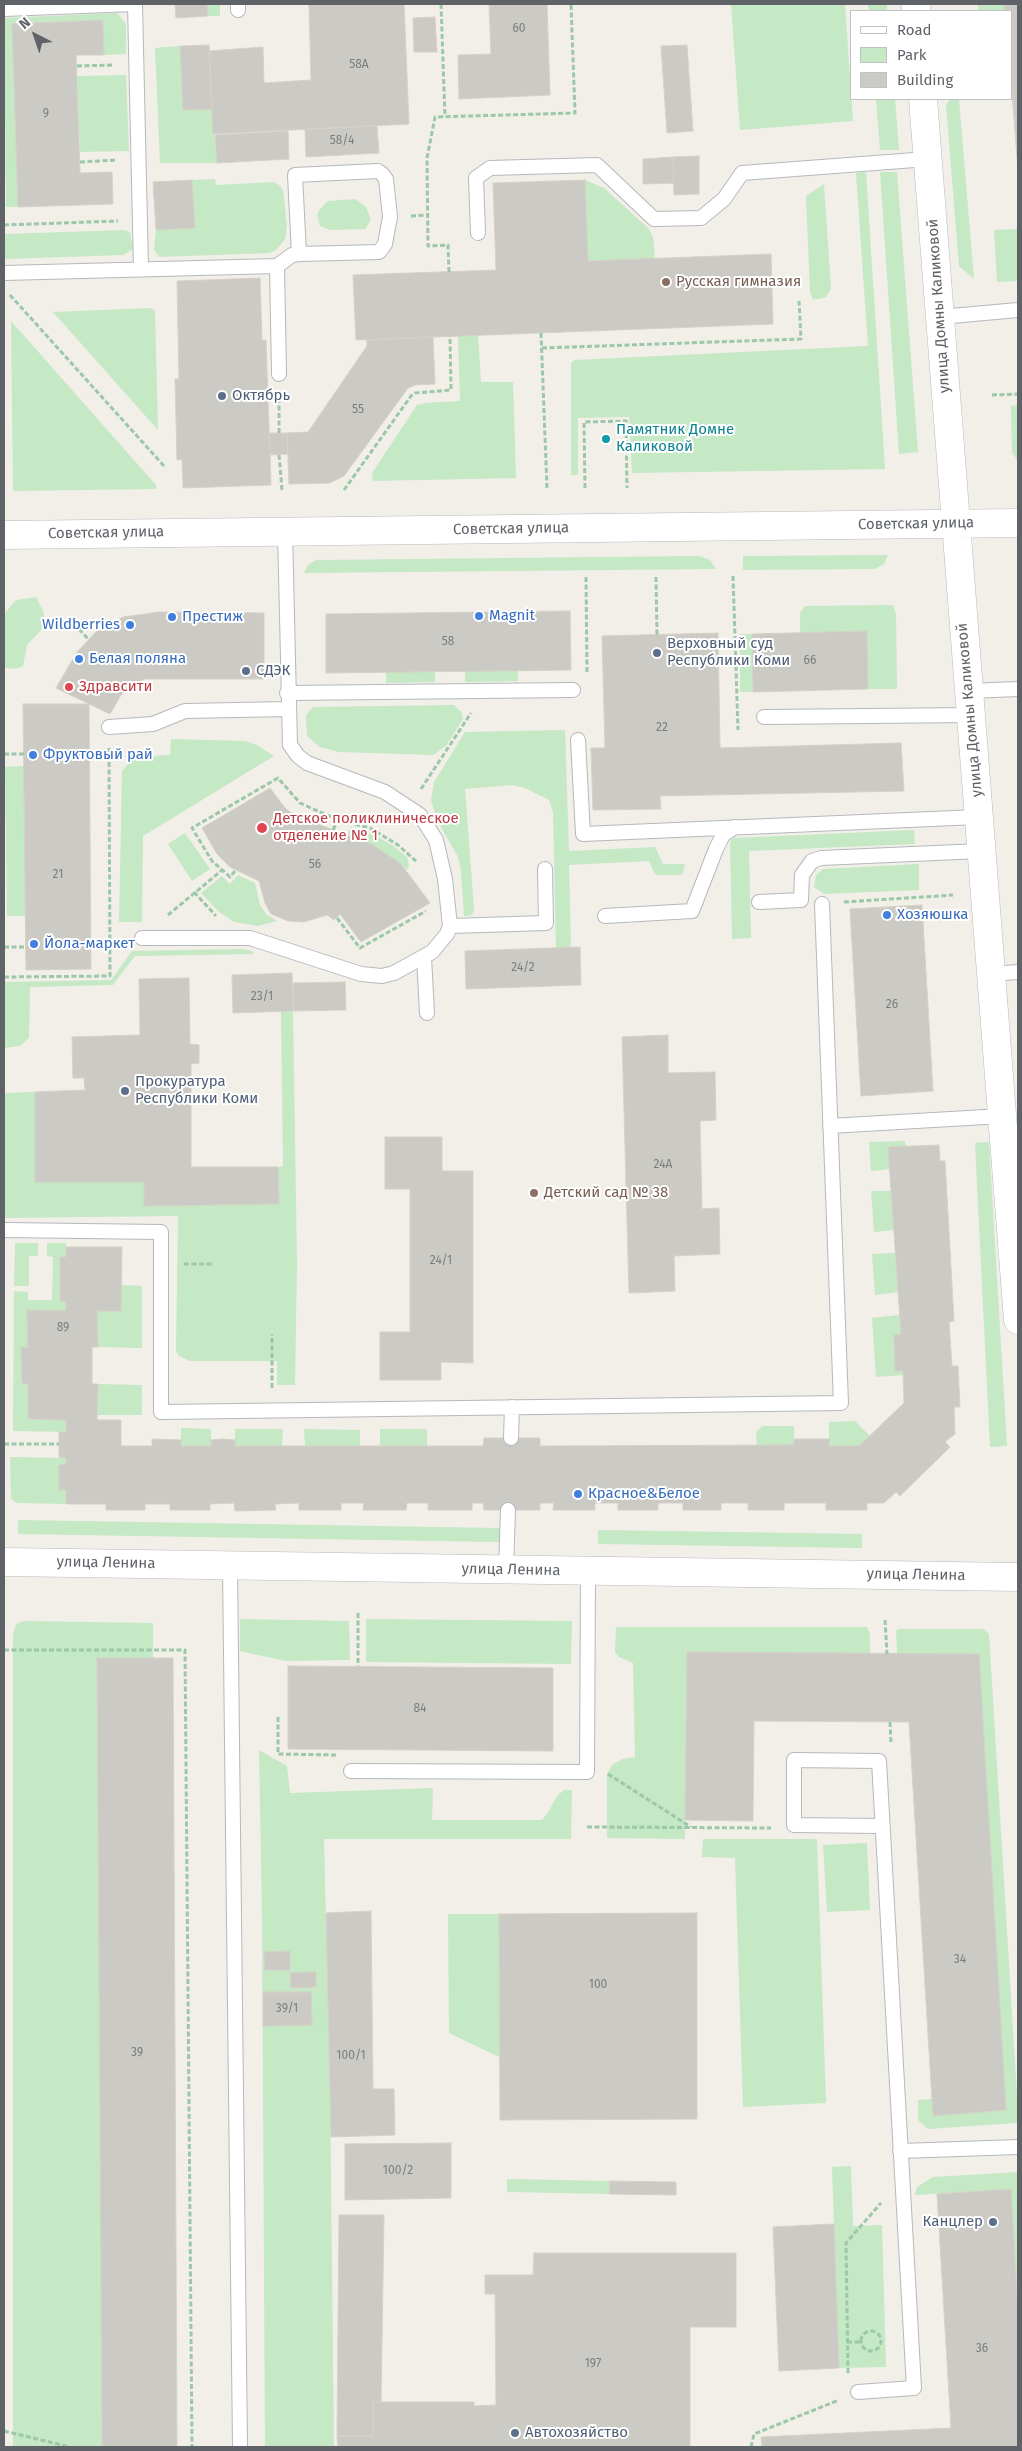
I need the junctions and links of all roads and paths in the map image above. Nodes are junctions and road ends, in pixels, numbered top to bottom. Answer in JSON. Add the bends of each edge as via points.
{"nodes":[{"id":1,"x":135,"y":4,"type":"edge"},
{"id":2,"x":441,"y":4,"type":"edge"},
{"id":3,"x":571,"y":4,"type":"edge"},
{"id":4,"x":4,"y":9,"type":"edge"},
{"id":5,"x":136,"y":65,"type":"junction"},
{"id":6,"x":77,"y":66,"type":"dead end"},
{"id":7,"x":923,"y":100,"type":"edge"},
{"id":8,"x":445,"y":116,"type":"junction"},
{"id":9,"x":928,"y":159,"type":"junction"},
{"id":10,"x":139,"y":160,"type":"junction"},
{"id":11,"x":80,"y":162,"type":"dead end"},
{"id":12,"x":140,"y":220,"type":"junction"},
{"id":13,"x":4,"y":225,"type":"edge"},
{"id":14,"x":478,"y":233,"type":"dead end"},
{"id":15,"x":299,"y":254,"type":"junction"},
{"id":16,"x":277,"y":266,"type":"junction"},
{"id":17,"x":141,"y":269,"type":"junction"},
{"id":18,"x":449,"y":272,"type":"dead end"},
{"id":19,"x":4,"y":273,"type":"edge"},
{"id":20,"x":4,"y":288,"type":"edge"},
{"id":21,"x":799,"y":301,"type":"dead end"},
{"id":22,"x":1018,"y":310,"type":"edge"},
{"id":23,"x":940,"y":317,"type":"junction"},
{"id":24,"x":542,"y":333,"type":"dead end"},
{"id":25,"x":450,"y":336,"type":"dead end"},
{"id":26,"x":542,"y":348,"type":"junction"},
{"id":27,"x":279,"y":374,"type":"joint"},
{"id":28,"x":1018,"y":394,"type":"edge"},
{"id":29,"x":992,"y":395,"type":"dead end"},
{"id":30,"x":279,"y":433,"type":"dead end"},
{"id":31,"x":279,"y":454,"type":"dead end"},
{"id":32,"x":164,"y":466,"type":"dead end"},
{"id":33,"x":547,"y":488,"type":"dead end"},
{"id":34,"x":585,"y":488,"type":"dead end"},
{"id":35,"x":627,"y":488,"type":"dead end"},
{"id":36,"x":282,"y":490,"type":"dead end"},
{"id":37,"x":344,"y":490,"type":"dead end"},
{"id":38,"x":955,"y":523,"type":"junction"},
{"id":39,"x":1018,"y":523,"type":"edge"},
{"id":40,"x":285,"y":531,"type":"junction"},
{"id":41,"x":4,"y":535,"type":"edge"},
{"id":42,"x":733,"y":576,"type":"dead end"},
{"id":43,"x":656,"y":577,"type":"dead end"},
{"id":44,"x":586,"y":578,"type":"dead end"},
{"id":45,"x":79,"y":629,"type":"dead end"},
{"id":46,"x":658,"y":635,"type":"dead end"},
{"id":47,"x":88,"y":638,"type":"dead end"},
{"id":48,"x":1018,"y":689,"type":"edge"},
{"id":49,"x":574,"y":690,"type":"joint"},
{"id":50,"x":485,"y":691,"type":"junction"},
{"id":51,"x":288,"y":693,"type":"junction"},
{"id":52,"x":969,"y":703,"type":"junction"},
{"id":53,"x":288,"y":709,"type":"junction"},
{"id":54,"x":764,"y":718,"type":"dead end"},
{"id":55,"x":109,"y":727,"type":"joint"},
{"id":56,"x":738,"y":730,"type":"dead end"},
{"id":57,"x":578,"y":740,"type":"dead end"},
{"id":58,"x":4,"y":754,"type":"edge"},
{"id":59,"x":24,"y":754,"type":"dead end"},
{"id":60,"x":409,"y":808,"type":"junction"},
{"id":61,"x":978,"y":817,"type":"junction"},
{"id":62,"x":338,"y":820,"type":"junction"},
{"id":63,"x":735,"y":827,"type":"junction"},
{"id":64,"x":333,"y":830,"type":"dead end"},
{"id":65,"x":981,"y":851,"type":"junction"},
{"id":66,"x":421,"y":868,"type":"dead end"},
{"id":67,"x":545,"y":869,"type":"dead end"},
{"id":68,"x":235,"y":870,"type":"dead end"},
{"id":69,"x":221,"y":871,"type":"junction"},
{"id":70,"x":194,"y":892,"type":"junction"},
{"id":71,"x":953,"y":895,"type":"dead end"},
{"id":72,"x":759,"y":902,"type":"dead end"},
{"id":73,"x":822,"y":904,"type":"joint"},
{"id":74,"x":434,"y":906,"type":"dead end"},
{"id":75,"x":172,"y":911,"type":"dead end"},
{"id":76,"x":606,"y":916,"type":"dead end"},
{"id":77,"x":218,"y":918,"type":"dead end"},
{"id":78,"x":337,"y":918,"type":"dead end"},
{"id":79,"x":450,"y":926,"type":"junction"},
{"id":80,"x":142,"y":938,"type":"dead end"},
{"id":81,"x":4,"y":947,"type":"edge"},
{"id":82,"x":26,"y":947,"type":"dead end"},
{"id":83,"x":424,"y":957,"type":"junction"},
{"id":84,"x":1018,"y":972,"type":"edge"},
{"id":85,"x":991,"y":974,"type":"junction"},
{"id":86,"x":4,"y":977,"type":"edge"},
{"id":87,"x":427,"y":1013,"type":"dead end"},
{"id":88,"x":1002,"y":1116,"type":"junction"},
{"id":89,"x":830,"y":1126,"type":"junction"},
{"id":90,"x":4,"y":1230,"type":"edge"},
{"id":91,"x":180,"y":1264,"type":"dead end"},
{"id":92,"x":212,"y":1264,"type":"dead end"},
{"id":93,"x":1016,"y":1265,"type":"edge"},
{"id":94,"x":1018,"y":1320,"type":"edge"},
{"id":95,"x":272,"y":1334,"type":"dead end"},
{"id":96,"x":512,"y":1408,"type":"junction"},
{"id":97,"x":271,"y":1410,"type":"junction"},
{"id":98,"x":511,"y":1438,"type":"dead end"},
{"id":99,"x":4,"y":1444,"type":"edge"},
{"id":100,"x":59,"y":1444,"type":"dead end"},
{"id":101,"x":508,"y":1510,"type":"dead end"},
{"id":102,"x":4,"y":1562,"type":"edge"},
{"id":103,"x":230,"y":1565,"type":"junction"},
{"id":104,"x":506,"y":1570,"type":"junction"},
{"id":105,"x":588,"y":1571,"type":"junction"},
{"id":106,"x":1018,"y":1577,"type":"edge"},
{"id":107,"x":358,"y":1613,"type":"dead end"},
{"id":108,"x":885,"y":1620,"type":"dead end"},
{"id":109,"x":4,"y":1650,"type":"edge"},
{"id":110,"x":887,"y":1654,"type":"dead end"},
{"id":111,"x":358,"y":1666,"type":"dead end"},
{"id":112,"x":278,"y":1717,"type":"dead end"},
{"id":113,"x":890,"y":1722,"type":"dead end"},
{"id":114,"x":891,"y":1748,"type":"dead end"},
{"id":115,"x":305,"y":1755,"type":"dead end"},
{"id":116,"x":587,"y":1761,"type":"junction"},
{"id":117,"x":352,"y":1771,"type":"dead end"},
{"id":118,"x":881,"y":1826,"type":"junction"},
{"id":119,"x":587,"y":1827,"type":"dead end"},
{"id":120,"x":692,"y":1828,"type":"junction"},
{"id":121,"x":774,"y":1828,"type":"dead end"},
{"id":122,"x":1018,"y":2147,"type":"edge"},
{"id":123,"x":900,"y":2151,"type":"junction"},
{"id":124,"x":901,"y":2180,"type":"junction"},
{"id":125,"x":847,"y":2342,"type":"junction"},
{"id":126,"x":861,"y":2342,"type":"junction"},
{"id":127,"x":853,"y":2394,"type":"junction"},
{"id":128,"x":4,"y":2431,"type":"edge"},
{"id":129,"x":70,"y":2447,"type":"edge"},
{"id":130,"x":192,"y":2447,"type":"edge"},
{"id":131,"x":240,"y":2447,"type":"edge"},
{"id":132,"x":751,"y":2447,"type":"edge"}],
"edges":[{"from":1,"to":4,"type":"lane"},
{"from":1,"to":5,"type":"lane"},
{"from":2,"to":8,"type":"path"},
{"from":3,"to":8,"type":"path","via":[[575,113]]},
{"from":5,"to":6,"type":"path"},
{"from":5,"to":10,"type":"lane"},
{"from":7,"to":9,"type":"street","name":"улица Домны Каликовой"},
{"from":8,"to":18,"type":"path","via":[[435,117],[427,158],[428,246],[448,245]]},
{"from":9,"to":14,"type":"lane","via":[[742,173],[724,199],[708,214],[701,218],[673,219],[654,219],[596,165],[490,168],[476,178]]},
{"from":9,"to":23,"type":"street","name":"улица Домны Каликовой"},
{"from":10,"to":11,"type":"path"},
{"from":10,"to":12,"type":"lane"},
{"from":12,"to":13,"type":"path"},
{"from":12,"to":17,"type":"lane"},
{"from":15,"to":15,"type":"lane","via":[[379,252],[385,244],[390,217],[386,179],[382,174],[378,171],[294,175]]},
{"from":15,"to":16,"type":"lane","via":[[292,254]]},
{"from":16,"to":17,"type":"lane"},
{"from":16,"to":27,"type":"lane"},
{"from":17,"to":19,"type":"lane"},
{"from":20,"to":32,"type":"path"},
{"from":21,"to":26,"type":"path","via":[[801,339]]},
{"from":22,"to":23,"type":"lane"},
{"from":23,"to":38,"type":"street","name":"улица Домны Каликовой"},
{"from":24,"to":26,"type":"path"},
{"from":25,"to":37,"type":"path","via":[[451,390],[415,392]]},
{"from":26,"to":33,"type":"path"},
{"from":27,"to":30,"type":"path"},
{"from":28,"to":29,"type":"path"},
{"from":31,"to":36,"type":"path"},
{"from":34,"to":35,"type":"path","via":[[584,422],[626,421]]},
{"from":38,"to":39,"type":"street","name":"Советская улица"},
{"from":38,"to":40,"type":"street","name":"Советская улица"},
{"from":38,"to":52,"type":"street","name":"улица Домны Каликовой"},
{"from":40,"to":41,"type":"street","name":"Советская улица"},
{"from":40,"to":51,"type":"lane"},
{"from":42,"to":56,"type":"path"},
{"from":43,"to":46,"type":"path"},
{"from":44,"to":49,"type":"path","via":[[588,679],[582,687]]},
{"from":45,"to":47,"type":"path"},
{"from":48,"to":52,"type":"lane"},
{"from":49,"to":50,"type":"lane"},
{"from":50,"to":51,"type":"lane"},
{"from":50,"to":60,"type":"path"},
{"from":51,"to":53,"type":"lane"},
{"from":52,"to":54,"type":"lane"},
{"from":52,"to":61,"type":"street","name":"улица Домны Каликовой"},
{"from":53,"to":55,"type":"lane","via":[[185,711],[153,724]]},
{"from":53,"to":60,"type":"lane","via":[[290,745],[298,756],[319,770],[385,792]]},
{"from":55,"to":86,"type":"path","via":[[110,976]]},
{"from":57,"to":63,"type":"lane","via":[[582,834]]},
{"from":58,"to":59,"type":"path"},
{"from":60,"to":79,"type":"lane","via":[[420,815],[436,840],[445,879]]},
{"from":61,"to":63,"type":"lane"},
{"from":61,"to":65,"type":"street","name":"улица Домны Каликовой"},
{"from":62,"to":64,"type":"path"},
{"from":62,"to":66,"type":"path","via":[[379,833],[407,852]]},
{"from":62,"to":69,"type":"path","via":[[300,804],[278,778],[192,828],[206,854]]},
{"from":63,"to":76,"type":"lane","via":[[723,835],[692,911]]},
{"from":65,"to":72,"type":"lane","via":[[821,858],[812,861],[802,875],[801,900]]},
{"from":65,"to":85,"type":"street","name":"улица Домны Каликовой"},
{"from":67,"to":79,"type":"lane","via":[[546,923]]},
{"from":68,"to":69,"type":"path","via":[[230,877]]},
{"from":69,"to":70,"type":"path"},
{"from":70,"to":75,"type":"path"},
{"from":70,"to":77,"type":"path"},
{"from":71,"to":73,"type":"path"},
{"from":73,"to":89,"type":"lane"},
{"from":74,"to":78,"type":"path","via":[[360,948]]},
{"from":79,"to":83,"type":"lane","via":[[439,947]]},
{"from":80,"to":83,"type":"lane","via":[[250,938],[374,976],[394,973]]},
{"from":81,"to":82,"type":"path"},
{"from":83,"to":87,"type":"lane"},
{"from":84,"to":85,"type":"lane"},
{"from":85,"to":88,"type":"street","name":"улица Домны Каликовой"},
{"from":88,"to":89,"type":"lane"},
{"from":88,"to":93,"type":"street","name":"улица Домны Каликовой"},
{"from":89,"to":96,"type":"lane","via":[[841,1403]]},
{"from":90,"to":97,"type":"lane","via":[[161,1232],[160,1412]]},
{"from":91,"to":92,"type":"path"},
{"from":93,"to":94,"type":"street","name":"улица Домны Каликовой"},
{"from":95,"to":97,"type":"path"},
{"from":96,"to":97,"type":"lane"},
{"from":96,"to":98,"type":"lane"},
{"from":99,"to":100,"type":"path"},
{"from":101,"to":104,"type":"lane"},
{"from":102,"to":103,"type":"street","name":"улица Ленина"},
{"from":103,"to":104,"type":"street","name":"улица Ленина"},
{"from":103,"to":131,"type":"lane"},
{"from":104,"to":105,"type":"street","name":"улица Ленина"},
{"from":105,"to":106,"type":"street","name":"улица Ленина"},
{"from":105,"to":116,"type":"lane"},
{"from":107,"to":111,"type":"path"},
{"from":108,"to":110,"type":"path"},
{"from":109,"to":130,"type":"path","via":[[186,1650]]},
{"from":112,"to":115,"type":"path","via":[[278,1754]]},
{"from":113,"to":114,"type":"path"},
{"from":116,"to":117,"type":"lane","via":[[587,1772]]},
{"from":116,"to":120,"type":"path"},
{"from":118,"to":118,"type":"lane","via":[[794,1825],[794,1760],[879,1761]]},
{"from":118,"to":123,"type":"lane"},
{"from":119,"to":120,"type":"path"},
{"from":120,"to":121,"type":"path"},
{"from":122,"to":123,"type":"lane"},
{"from":123,"to":124,"type":"lane"},
{"from":124,"to":125,"type":"path","via":[[846,2244]]},
{"from":124,"to":127,"type":"lane","via":[[914,2388]]},
{"from":125,"to":126,"type":"path"},
{"from":125,"to":127,"type":"path"},
{"from":126,"to":126,"type":"path","via":[[868,2332],[876,2333],[881,2339],[880,2347],[874,2351],[864,2348]]},
{"from":127,"to":132,"type":"path","via":[[754,2434]]},
{"from":128,"to":129,"type":"path"}]}
